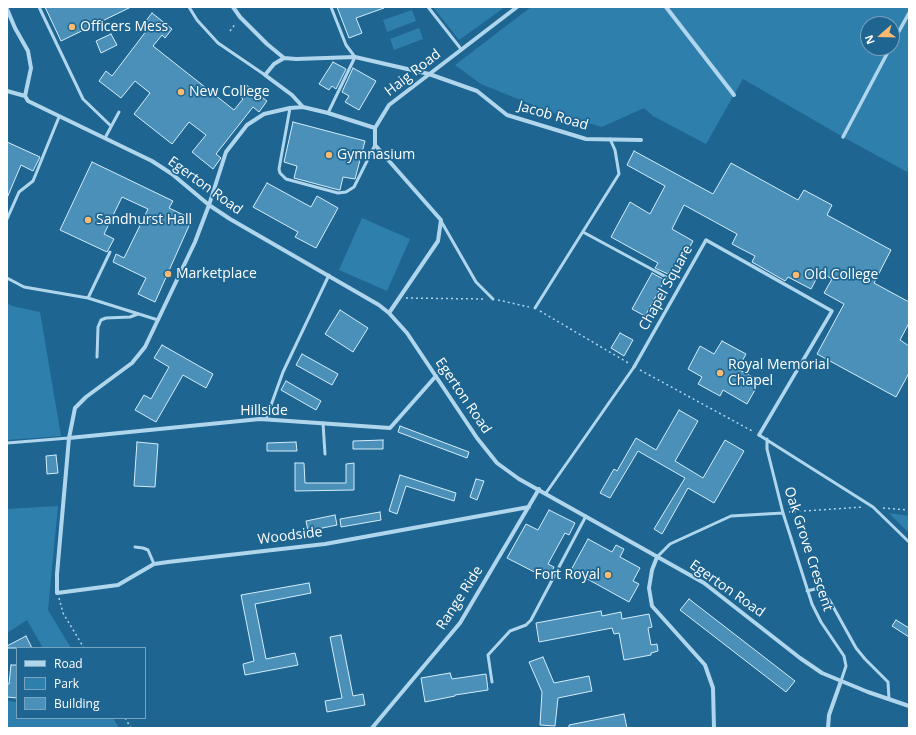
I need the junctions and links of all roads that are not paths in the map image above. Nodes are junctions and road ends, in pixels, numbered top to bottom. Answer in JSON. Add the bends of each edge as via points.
{"nodes":[{"id":1,"x":39,"y":7,"type":"edge"},
{"id":2,"x":189,"y":7,"type":"edge"},
{"id":3,"x":233,"y":7,"type":"edge"},
{"id":4,"x":331,"y":7,"type":"edge"},
{"id":5,"x":428,"y":7,"type":"edge"},
{"id":6,"x":516,"y":7,"type":"edge"},
{"id":7,"x":666,"y":7,"type":"edge"},
{"id":8,"x":7,"y":9,"type":"edge"},
{"id":9,"x":909,"y":12,"type":"edge"},
{"id":10,"x":900,"y":29,"type":"edge"},
{"id":11,"x":461,"y":49,"type":"junction"},
{"id":12,"x":886,"y":56,"type":"edge"},
{"id":13,"x":355,"y":57,"type":"junction"},
{"id":14,"x":284,"y":58,"type":"junction"},
{"id":15,"x":429,"y":74,"type":"junction"},
{"id":16,"x":265,"y":75,"type":"junction"},
{"id":17,"x":7,"y":91,"type":"edge"},
{"id":18,"x":734,"y":95,"type":"dead end"},
{"id":19,"x":25,"y":96,"type":"junction"},
{"id":20,"x":303,"y":107,"type":"junction"},
{"id":21,"x":290,"y":108,"type":"junction"},
{"id":22,"x":119,"y":112,"type":"dead end"},
{"id":23,"x":328,"y":113,"type":"junction"},
{"id":24,"x":59,"y":117,"type":"junction"},
{"id":25,"x":111,"y":126,"type":"junction"},
{"id":26,"x":375,"y":128,"type":"junction"},
{"id":27,"x":843,"y":136,"type":"dead end"},
{"id":28,"x":105,"y":138,"type":"junction"},
{"id":29,"x":610,"y":139,"type":"junction"},
{"id":30,"x":641,"y":140,"type":"dead end"},
{"id":31,"x":375,"y":145,"type":"junction"},
{"id":32,"x":209,"y":205,"type":"junction"},
{"id":33,"x":7,"y":219,"type":"edge"},
{"id":34,"x":441,"y":220,"type":"junction"},
{"id":35,"x":583,"y":232,"type":"junction"},
{"id":36,"x":110,"y":252,"type":"dead end"},
{"id":37,"x":329,"y":275,"type":"junction"},
{"id":38,"x":7,"y":278,"type":"edge"},
{"id":39,"x":668,"y":278,"type":"dead end"},
{"id":40,"x":88,"y":298,"type":"junction"},
{"id":41,"x":493,"y":299,"type":"road end"},
{"id":42,"x":535,"y":308,"type":"road end"},
{"id":43,"x":389,"y":313,"type":"junction"},
{"id":44,"x":138,"y":314,"type":"junction"},
{"id":45,"x":159,"y":320,"type":"junction"},
{"id":46,"x":97,"y":357,"type":"dead end"},
{"id":47,"x":634,"y":367,"type":"joint"},
{"id":48,"x":436,"y":376,"type":"junction"},
{"id":49,"x":266,"y":419,"type":"junction"},
{"id":50,"x":323,"y":423,"type":"junction"},
{"id":51,"x":760,"y":435,"type":"joint"},
{"id":52,"x":69,"y":438,"type":"junction"},
{"id":53,"x":767,"y":440,"type":"junction"},
{"id":54,"x":7,"y":443,"type":"edge"},
{"id":55,"x":325,"y":454,"type":"dead end"},
{"id":56,"x":539,"y":490,"type":"junction"},
{"id":57,"x":546,"y":493,"type":"junction"},
{"id":58,"x":529,"y":507,"type":"junction"},
{"id":59,"x":784,"y":513,"type":"junction"},
{"id":60,"x":586,"y":516,"type":"junction"},
{"id":61,"x":909,"y":542,"type":"edge"},
{"id":62,"x":135,"y":547,"type":"dead end"},
{"id":63,"x":657,"y":557,"type":"junction"},
{"id":64,"x":154,"y":564,"type":"junction"},
{"id":65,"x":808,"y":591,"type":"junction"},
{"id":66,"x":841,"y":681,"type":"junction"},
{"id":67,"x":492,"y":682,"type":"dead end"},
{"id":68,"x":889,"y":699,"type":"junction"},
{"id":69,"x":909,"y":706,"type":"edge"},
{"id":70,"x":372,"y":728,"type":"edge"},
{"id":71,"x":714,"y":728,"type":"edge"},
{"id":72,"x":828,"y":728,"type":"edge"}],
"edges":[{"from":1,"to":25,"type":"lane","via":[[83,99]]},
{"from":2,"to":16,"type":"lane","via":[[218,43]]},
{"from":3,"to":14,"type":"street","via":[[240,18]]},
{"from":4,"to":13,"type":"lane","via":[[346,45]]},
{"from":5,"to":11,"type":"lane"},
{"from":6,"to":11,"type":"street","name":"Haig Road"},
{"from":7,"to":18,"type":"street"},
{"from":8,"to":19,"type":"street","via":[[28,51],[31,68]]},
{"from":9,"to":10,"type":"street"},
{"from":11,"to":15,"type":"street","name":"Haig Road"},
{"from":12,"to":27,"type":"street"},
{"from":13,"to":14,"type":"street","name":"Jacob Road"},
{"from":13,"to":15,"type":"street","name":"Jacob Road"},
{"from":13,"to":23,"type":"lane"},
{"from":14,"to":16,"type":"street","via":[[274,64]]},
{"from":15,"to":26,"type":"street","name":"Haig Road","via":[[389,105]]},
{"from":15,"to":29,"type":"street","name":"Jacob Road","via":[[477,91],[508,115],[586,139]]},
{"from":16,"to":20,"type":"street"},
{"from":17,"to":19,"type":"street","name":"Egerton Road"},
{"from":19,"to":24,"type":"street","name":"Egerton Road","via":[[28,101]]},
{"from":20,"to":21,"type":"street"},
{"from":20,"to":23,"type":"street"},
{"from":21,"to":31,"type":"lane","via":[[279,169],[286,179],[338,193],[346,192],[354,187]]},
{"from":21,"to":32,"type":"street","via":[[264,114],[247,125],[226,152]]},
{"from":22,"to":25,"type":"lane"},
{"from":23,"to":26,"type":"street"},
{"from":24,"to":28,"type":"street","name":"Egerton Road"},
{"from":24,"to":33,"type":"lane","via":[[33,180],[19,192]]},
{"from":25,"to":28,"type":"lane"},
{"from":26,"to":31,"type":"street"},
{"from":28,"to":32,"type":"street","name":"Egerton Road","via":[[152,161]]},
{"from":29,"to":30,"type":"street","name":"Jacob Road"},
{"from":29,"to":35,"type":"lane","via":[[615,150],[619,174]]},
{"from":31,"to":34,"type":"street"},
{"from":32,"to":37,"type":"street","name":"Egerton Road","via":[[230,220]]},
{"from":32,"to":45,"type":"street"},
{"from":34,"to":41,"type":"lane","via":[[476,282]]},
{"from":34,"to":43,"type":"street","via":[[438,241]]},
{"from":35,"to":39,"type":"lane"},
{"from":35,"to":42,"type":"lane"},
{"from":36,"to":40,"type":"lane"},
{"from":37,"to":43,"type":"street","name":"Egerton Road"},
{"from":37,"to":49,"type":"lane","via":[[283,372]]},
{"from":38,"to":40,"type":"lane","via":[[24,287]]},
{"from":40,"to":44,"type":"lane"},
{"from":43,"to":48,"type":"street","name":"Egerton Road"},
{"from":44,"to":45,"type":"lane"},
{"from":44,"to":46,"type":"lane","via":[[102,320],[98,327]]},
{"from":45,"to":52,"type":"street","via":[[145,347],[132,363],[75,408]]},
{"from":47,"to":51,"type":"street","name":"Chapel Square","via":[[706,240],[832,311]]},
{"from":47,"to":57,"type":"lane"},
{"from":48,"to":50,"type":"street","name":"Hillside","via":[[390,428]]},
{"from":48,"to":56,"type":"street","name":"Egerton Road","via":[[477,438],[497,463]]},
{"from":49,"to":50,"type":"street","name":"Hillside"},
{"from":49,"to":52,"type":"street","name":"Hillside"},
{"from":50,"to":55,"type":"lane"},
{"from":51,"to":53,"type":"lane"},
{"from":52,"to":54,"type":"lane"},
{"from":52,"to":64,"type":"street","name":"Woodside","via":[[57,593],[118,585]]},
{"from":53,"to":59,"type":"lane","name":"Oak Grove Crescent","via":[[767,449]]},
{"from":53,"to":61,"type":"lane","via":[[873,507]]},
{"from":56,"to":57,"type":"street","name":"Egerton Road"},
{"from":56,"to":58,"type":"street","name":"Range Ride"},
{"from":57,"to":60,"type":"street","name":"Egerton Road"},
{"from":58,"to":64,"type":"street","name":"Woodside","via":[[325,544]]},
{"from":58,"to":70,"type":"street","name":"Range Ride","via":[[460,623]]},
{"from":59,"to":63,"type":"lane","via":[[731,516],[670,544]]},
{"from":59,"to":65,"type":"lane","name":"Oak Grove Crescent"},
{"from":60,"to":63,"type":"street","name":"Egerton Road"},
{"from":60,"to":67,"type":"lane","via":[[531,620],[526,625],[510,631],[488,655]]},
{"from":62,"to":64,"type":"lane","via":[[148,550]]},
{"from":63,"to":66,"type":"street","name":"Egerton Road","via":[[704,583],[800,658],[822,673]]},
{"from":63,"to":71,"type":"street","via":[[649,588],[652,606],[705,665],[713,688]]},
{"from":65,"to":66,"type":"lane","name":"Oak Grove Crescent","via":[[821,622],[844,656],[846,666]]},
{"from":65,"to":68,"type":"lane","via":[[822,591],[856,648],[888,682]]},
{"from":66,"to":68,"type":"street","name":"Egerton Road"},
{"from":66,"to":72,"type":"street","via":[[829,715]]},
{"from":68,"to":69,"type":"street","name":"Egerton Road"}]}
